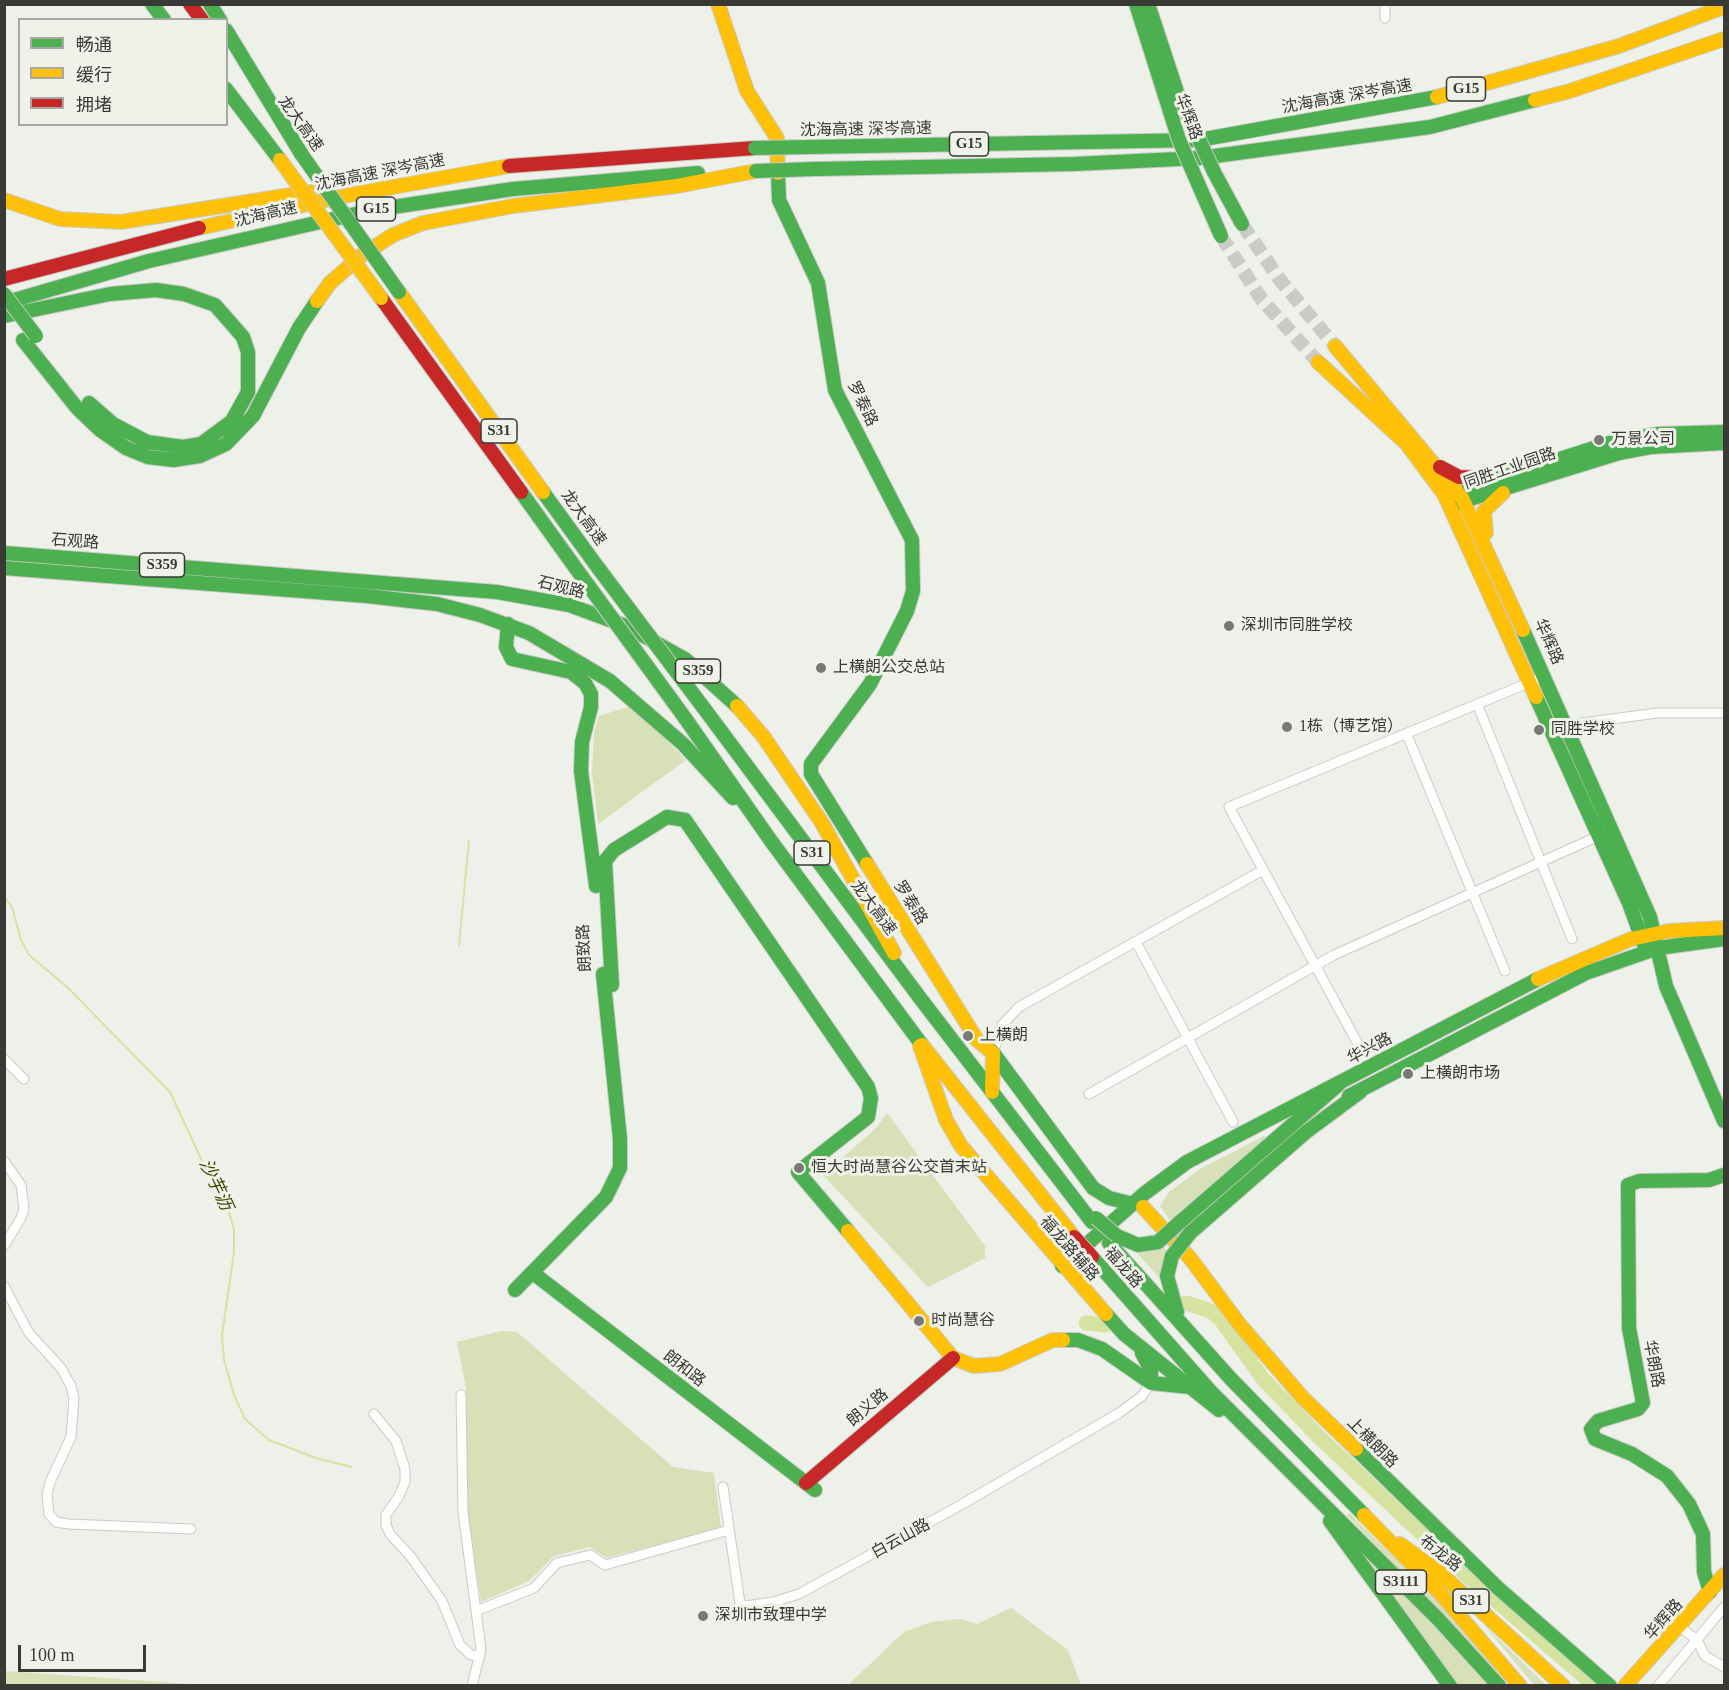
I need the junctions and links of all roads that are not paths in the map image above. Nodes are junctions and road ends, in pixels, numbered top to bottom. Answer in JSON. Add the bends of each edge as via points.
{"nodes":[{"id":1,"x":152,"y":4,"type":"edge"},
{"id":2,"x":165,"y":4,"type":"edge"},
{"id":3,"x":190,"y":4,"type":"edge"},
{"id":4,"x":210,"y":4,"type":"edge"},
{"id":5,"x":718,"y":4,"type":"edge"},
{"id":6,"x":1136,"y":4,"type":"edge"},
{"id":7,"x":1148,"y":4,"type":"edge"},
{"id":8,"x":1385,"y":4,"type":"edge"},
{"id":9,"x":1725,"y":7,"type":"edge"},
{"id":10,"x":162,"y":18,"type":"edge"},
{"id":11,"x":175,"y":18,"type":"edge"},
{"id":12,"x":200,"y":18,"type":"edge"},
{"id":13,"x":219,"y":18,"type":"edge"},
{"id":14,"x":1385,"y":18,"type":"dead end"},
{"id":15,"x":228,"y":33,"type":"edge"},
{"id":16,"x":1725,"y":39,"type":"edge"},
{"id":17,"x":228,"y":56,"type":"edge"},
{"id":18,"x":228,"y":93,"type":"edge"},
{"id":19,"x":302,"y":155,"type":"junction"},
{"id":20,"x":499,"y":167,"type":"junction"},
{"id":21,"x":756,"y":171,"type":"junction"},
{"id":22,"x":4,"y":200,"type":"edge"},
{"id":23,"x":1242,"y":224,"type":"tunnel mouth"},
{"id":24,"x":1221,"y":236,"type":"tunnel mouth"},
{"id":25,"x":4,"y":279,"type":"edge"},
{"id":26,"x":4,"y":294,"type":"edge"},
{"id":27,"x":4,"y":303,"type":"edge"},
{"id":28,"x":4,"y":316,"type":"edge"},
{"id":29,"x":30,"y":338,"type":"junction"},
{"id":30,"x":1335,"y":346,"type":"tunnel mouth"},
{"id":31,"x":1318,"y":362,"type":"tunnel mouth"},
{"id":32,"x":1725,"y":432,"type":"edge"},
{"id":33,"x":1725,"y":443,"type":"edge"},
{"id":34,"x":1433,"y":462,"type":"junction"},
{"id":35,"x":1514,"y":479,"type":"junction"},
{"id":36,"x":1457,"y":500,"type":"junction"},
{"id":37,"x":4,"y":553,"type":"edge"},
{"id":38,"x":1492,"y":559,"type":"junction"},
{"id":39,"x":4,"y":568,"type":"edge"},
{"id":40,"x":508,"y":624,"type":"junction"},
{"id":41,"x":1545,"y":676,"type":"junction"},
{"id":42,"x":1529,"y":684,"type":"junction"},
{"id":43,"x":1478,"y":706,"type":"junction"},
{"id":44,"x":1725,"y":714,"type":"edge"},
{"id":45,"x":1567,"y":725,"type":"junction"},
{"id":46,"x":1407,"y":735,"type":"junction"},
{"id":47,"x":1612,"y":830,"type":"junction"},
{"id":48,"x":1598,"y":836,"type":"junction"},
{"id":49,"x":771,"y":841,"type":"junction"},
{"id":50,"x":1541,"y":861,"type":"junction"},
{"id":51,"x":1263,"y":870,"type":"junction"},
{"id":52,"x":1472,"y":892,"type":"junction"},
{"id":53,"x":1725,"y":928,"type":"edge"},
{"id":54,"x":1655,"y":933,"type":"junction"},
{"id":55,"x":1641,"y":936,"type":"junction"},
{"id":56,"x":1572,"y":939,"type":"dead end"},
{"id":57,"x":1725,"y":939,"type":"edge"},
{"id":58,"x":1136,"y":942,"type":"junction"},
{"id":59,"x":1652,"y":950,"type":"junction"},
{"id":60,"x":1317,"y":965,"type":"junction"},
{"id":61,"x":1505,"y":971,"type":"dead end"},
{"id":62,"x":612,"y":985,"type":"dead end"},
{"id":63,"x":1666,"y":986,"type":"junction"},
{"id":64,"x":920,"y":998,"type":"junction"},
{"id":65,"x":917,"y":1039,"type":"junction"},
{"id":66,"x":1188,"y":1039,"type":"junction"},
{"id":67,"x":1358,"y":1044,"type":"dead end"},
{"id":68,"x":993,"y":1053,"type":"junction"},
{"id":69,"x":4,"y":1059,"type":"edge"},
{"id":70,"x":24,"y":1079,"type":"dead end"},
{"id":71,"x":1338,"y":1085,"type":"junction"},
{"id":72,"x":992,"y":1092,"type":"junction"},
{"id":73,"x":1360,"y":1092,"type":"junction"},
{"id":74,"x":1089,"y":1094,"type":"dead end"},
{"id":75,"x":1307,"y":1111,"type":"junction"},
{"id":76,"x":1725,"y":1121,"type":"edge"},
{"id":77,"x":1233,"y":1122,"type":"dead end"},
{"id":78,"x":4,"y":1161,"type":"edge"},
{"id":79,"x":1725,"y":1175,"type":"edge"},
{"id":80,"x":1138,"y":1205,"type":"junction"},
{"id":81,"x":1185,"y":1227,"type":"junction"},
{"id":82,"x":1113,"y":1239,"type":"junction"},
{"id":83,"x":4,"y":1246,"type":"edge"},
{"id":84,"x":1062,"y":1266,"type":"junction"},
{"id":85,"x":533,"y":1274,"type":"junction"},
{"id":86,"x":4,"y":1286,"type":"edge"},
{"id":87,"x":515,"y":1290,"type":"dead end"},
{"id":88,"x":1181,"y":1322,"type":"junction"},
{"id":89,"x":1136,"y":1346,"type":"junction"},
{"id":90,"x":953,"y":1358,"type":"junction"},
{"id":91,"x":1123,"y":1364,"type":"junction"},
{"id":92,"x":1151,"y":1383,"type":"junction"},
{"id":93,"x":1192,"y":1388,"type":"junction"},
{"id":94,"x":461,"y":1395,"type":"dead end"},
{"id":95,"x":374,"y":1414,"type":"dead end"},
{"id":96,"x":1253,"y":1435,"type":"junction"},
{"id":97,"x":723,"y":1486,"type":"dead end"},
{"id":98,"x":810,"y":1487,"type":"joint"},
{"id":99,"x":1304,"y":1488,"type":"junction"},
{"id":100,"x":1373,"y":1524,"type":"junction"},
{"id":101,"x":191,"y":1529,"type":"dead end"},
{"id":102,"x":729,"y":1530,"type":"junction"},
{"id":103,"x":1725,"y":1575,"type":"edge"},
{"id":104,"x":1710,"y":1592,"type":"junction"},
{"id":105,"x":1724,"y":1607,"type":"edge"},
{"id":106,"x":476,"y":1611,"type":"junction"},
{"id":107,"x":1720,"y":1620,"type":"edge"},
{"id":108,"x":1680,"y":1627,"type":"junction"},
{"id":109,"x":1697,"y":1640,"type":"junction"},
{"id":110,"x":480,"y":1656,"type":"junction"},
{"id":111,"x":1725,"y":1667,"type":"edge"},
{"id":112,"x":1496,"y":1682,"type":"edge"},
{"id":113,"x":472,"y":1686,"type":"edge"},
{"id":114,"x":1450,"y":1686,"type":"edge"},
{"id":115,"x":1520,"y":1686,"type":"edge"},
{"id":116,"x":1563,"y":1686,"type":"edge"},
{"id":117,"x":1610,"y":1686,"type":"edge"},
{"id":118,"x":1625,"y":1686,"type":"edge"},
{"id":119,"x":1658,"y":1686,"type":"edge"}],
"edges":[{"from":1,"to":10,"type":"main road"},
{"from":2,"to":11,"type":"main road"},
{"from":3,"to":12,"type":"main road"},
{"from":4,"to":13,"type":"main road"},
{"from":5,"to":68,"type":"main road","name":"罗泰路","via":[[747,91],[777,138],[779,200],[818,283],[835,390],[912,540],[913,583],[907,611],[870,684],[811,764]]},
{"from":6,"to":24,"type":"main road","name":"华辉路","bridge":true,"via":[[1176,132]]},
{"from":7,"to":23,"type":"main road","name":"华辉路","bridge":true,"via":[[1177,92]]},
{"from":8,"to":14,"type":"street"},
{"from":9,"to":20,"type":"main road","name":"沈海高速 深岑高速","number":"G15","bridge":true,"via":[[1619,46],[1440,96],[1199,140],[755,148]]},
{"from":15,"to":19,"type":"main road"},
{"from":16,"to":21,"type":"main road","number":"G15","bridge":true,"via":[[1570,91],[1430,127],[1200,158]]},
{"from":17,"to":19,"type":"main road","name":"龙大高速","number":"S31"},
{"from":18,"to":49,"type":"main road","number":"S31","bridge":true,"via":[[381,298]]},
{"from":19,"to":64,"type":"main road","name":"龙大高速","number":"S31","bridge":true,"via":[[599,569]]},
{"from":20,"to":22,"type":"main road","via":[[451,169],[122,222],[60,219]]},
{"from":20,"to":25,"type":"main road","name":"沈海高速 深岑高速","number":"G15","via":[[146,240]]},
{"from":21,"to":27,"type":"main road","name":"沈海高速","number":"G15","via":[[561,183],[373,210],[148,261]]},
{"from":21,"to":29,"type":"main road","via":[[677,186],[452,216],[393,235],[330,283],[299,328],[253,416],[226,444],[200,456],[156,458],[126,448],[100,430],[77,408]]},
{"from":26,"to":29,"type":"main road","bridge":true},
{"from":28,"to":29,"type":"main road"},
{"from":28,"to":29,"type":"main road","via":[[110,294],[156,290],[184,294],[215,305],[238,330],[248,352],[248,392],[232,421],[201,444],[183,447],[147,442],[100,414]]},
{"from":30,"to":34,"type":"main road","name":"华辉路"},
{"from":31,"to":36,"type":"main road","name":"华辉路","via":[[1406,443],[1438,484]]},
{"from":32,"to":35,"type":"main road","name":"同胜工业园路","via":[[1629,438]]},
{"from":33,"to":35,"type":"main road","name":"同胜工业园路","via":[[1627,451]]},
{"from":34,"to":35,"type":"main road","via":[[1465,479]]},
{"from":34,"to":36,"type":"main road","name":"华辉路"},
{"from":35,"to":36,"type":"main road","name":"同胜工业园路"},
{"from":35,"to":38,"type":"main road","via":[[1484,511]]},
{"from":36,"to":38,"type":"main road","name":"华辉路"},
{"from":36,"to":42,"type":"main road","name":"华辉路"},
{"from":37,"to":64,"type":"main road","name":"石观路","number":"S359","via":[[497,592],[569,605],[626,626],[685,659],[740,709],[763,736],[822,823]]},
{"from":38,"to":41,"type":"main road","name":"华辉路"},
{"from":39,"to":40,"type":"main road","name":"石观路","number":"S359","via":[[367,596],[437,604]]},
{"from":40,"to":49,"type":"main road","name":"石观路","number":"S359","via":[[550,643],[610,681],[684,744]]},
{"from":40,"to":85,"type":"main road","name":"朗致路","via":[[506,647],[512,659],[571,672],[591,694],[582,742],[582,771],[600,914],[621,1152],[620,1168],[606,1197]]},
{"from":41,"to":42,"type":"street"},
{"from":41,"to":45,"type":"main road","name":"华辉路"},
{"from":42,"to":43,"type":"street"},
{"from":42,"to":48,"type":"main road","name":"华辉路"},
{"from":43,"to":46,"type":"street"},
{"from":43,"to":50,"type":"street"},
{"from":44,"to":45,"type":"street","via":[[1657,713]]},
{"from":45,"to":47,"type":"main road","name":"华辉路"},
{"from":46,"to":51,"type":"street","via":[[1229,807]]},
{"from":46,"to":52,"type":"street"},
{"from":47,"to":48,"type":"street"},
{"from":47,"to":54,"type":"main road","name":"华辉路"},
{"from":48,"to":50,"type":"street"},
{"from":48,"to":55,"type":"main road","name":"华辉路"},
{"from":49,"to":65,"type":"main road","name":"福龙路","number":"S31"},
{"from":50,"to":52,"type":"street"},
{"from":50,"to":56,"type":"street"},
{"from":51,"to":58,"type":"street"},
{"from":51,"to":60,"type":"street"},
{"from":52,"to":60,"type":"street"},
{"from":52,"to":61,"type":"street"},
{"from":53,"to":54,"type":"main road","name":"华兴路"},
{"from":54,"to":55,"type":"main road","name":"华兴路"},
{"from":54,"to":59,"type":"main road","name":"华辉路"},
{"from":55,"to":59,"type":"main road","name":"华辉路"},
{"from":55,"to":71,"type":"main road","name":"华兴路","via":[[1542,977]]},
{"from":57,"to":59,"type":"main road","name":"华兴路"},
{"from":58,"to":66,"type":"street"},
{"from":58,"to":68,"type":"street","via":[[1019,1007],[1002,1025]]},
{"from":59,"to":63,"type":"main road","name":"华辉路"},
{"from":59,"to":63,"type":"main road","name":"华辉路"},
{"from":59,"to":73,"type":"main road","name":"华兴路","via":[[1567,982]]},
{"from":60,"to":66,"type":"street"},
{"from":60,"to":67,"type":"street"},
{"from":62,"to":90,"type":"main road","via":[[605,861],[614,850],[667,817],[677,816],[691,826],[868,1087],[871,1109],[864,1122],[798,1172]]},
{"from":63,"to":76,"type":"main road","name":"华辉路"},
{"from":64,"to":72,"type":"main road","name":"福龙路","number":"S31"},
{"from":65,"to":84,"type":"main road","name":"福龙路辅路","via":[[952,1133]]},
{"from":65,"to":96,"type":"main road","name":"福龙路","number":"S31","bridge":true,"via":[[1074,1237]]},
{"from":66,"to":74,"type":"street"},
{"from":66,"to":77,"type":"street"},
{"from":68,"to":72,"type":"main road"},
{"from":68,"to":80,"type":"main road","name":"罗泰路","via":[[1093,1188],[1109,1198]]},
{"from":69,"to":70,"type":"street"},
{"from":71,"to":75,"type":"main road"},
{"from":71,"to":80,"type":"main road","name":"华兴路","via":[[1187,1162]]},
{"from":72,"to":82,"type":"main road","name":"福龙路","number":"S31","via":[[1077,1200]]},
{"from":73,"to":75,"type":"main road","name":"华兴路"},
{"from":73,"to":81,"type":"main road"},
{"from":75,"to":80,"type":"main road","name":"华兴路","via":[[1192,1169]]},
{"from":75,"to":81,"type":"main road"},
{"from":78,"to":83,"type":"street","via":[[21,1185],[24,1209]]},
{"from":79,"to":104,"type":"main road","name":"华朗路","via":[[1709,1180],[1639,1181],[1628,1185],[1629,1328],[1643,1403],[1638,1409],[1598,1421],[1591,1429],[1595,1439],[1632,1454],[1666,1476],[1684,1496],[1703,1534],[1704,1572]]},
{"from":80,"to":84,"type":"main road","name":"华兴路"},
{"from":80,"to":117,"type":"main road","name":"上横朗路","via":[[1190,1258],[1303,1398],[1498,1588]]},
{"from":81,"to":82,"type":"main road","bridge":true,"via":[[1158,1242],[1138,1245]]},
{"from":81,"to":88,"type":"main road","bridge":true,"via":[[1168,1265],[1168,1283]]},
{"from":82,"to":88,"type":"main road","name":"福龙路","number":"S31"},
{"from":84,"to":89,"type":"main road","name":"福龙路辅路"},
{"from":85,"to":87,"type":"main road","name":"朗致路"},
{"from":85,"to":98,"type":"main road","name":"朗和路"},
{"from":86,"to":101,"type":"street","via":[[29,1333],[61,1368],[74,1399],[71,1437],[48,1488],[49,1514],[56,1522],[69,1524]]},
{"from":88,"to":100,"type":"main road","name":"福龙路","number":"S31","via":[[1231,1379]]},
{"from":89,"to":91,"type":"main road","via":[[1133,1359]]},
{"from":89,"to":92,"type":"main road","via":[[1149,1363]]},
{"from":89,"to":93,"type":"main road","name":"福龙路辅路"},
{"from":90,"to":91,"type":"main road","via":[[974,1366],[1000,1364],[1040,1344],[1065,1338],[1090,1343]]},
{"from":90,"to":98,"type":"main road","name":"朗义路"},
{"from":91,"to":92,"type":"main road"},
{"from":92,"to":93,"type":"main road"},
{"from":92,"to":102,"type":"street","name":"白云山路","via":[[1142,1396],[1119,1413],[887,1547],[788,1599],[742,1606]]},
{"from":93,"to":96,"type":"main road","name":"福龙路辅路"},
{"from":94,"to":106,"type":"street","via":[[463,1512]]},
{"from":95,"to":110,"type":"street","via":[[396,1440],[405,1469],[405,1482],[386,1515],[386,1525],[442,1601],[460,1645],[471,1655]]},
{"from":96,"to":99,"type":"main road","name":"福龙路","number":"S31"},
{"from":97,"to":102,"type":"street","name":"白云山路"},
{"from":99,"to":112,"type":"main road","name":"福龙路","number":"S3111"},
{"from":99,"to":114,"type":"main road","number":"S31","via":[[1366,1567]]},
{"from":100,"to":115,"type":"main road","name":"福龙路","number":"S3111","via":[[1440,1593]]},
{"from":100,"to":116,"type":"main road","name":"布龙路","number":"S31","via":[[1440,1573]]},
{"from":102,"to":106,"type":"street","via":[[605,1565],[590,1555],[557,1563],[534,1588]]},
{"from":103,"to":104,"type":"main road","name":"华辉路"},
{"from":104,"to":108,"type":"main road","name":"华辉路"},
{"from":105,"to":107,"type":"street"},
{"from":106,"to":110,"type":"street"},
{"from":107,"to":109,"type":"street"},
{"from":108,"to":109,"type":"street"},
{"from":108,"to":118,"type":"main road","name":"华辉路"},
{"from":109,"to":111,"type":"street","via":[[1705,1656]]},
{"from":109,"to":119,"type":"street"},
{"from":110,"to":113,"type":"street"}]}
